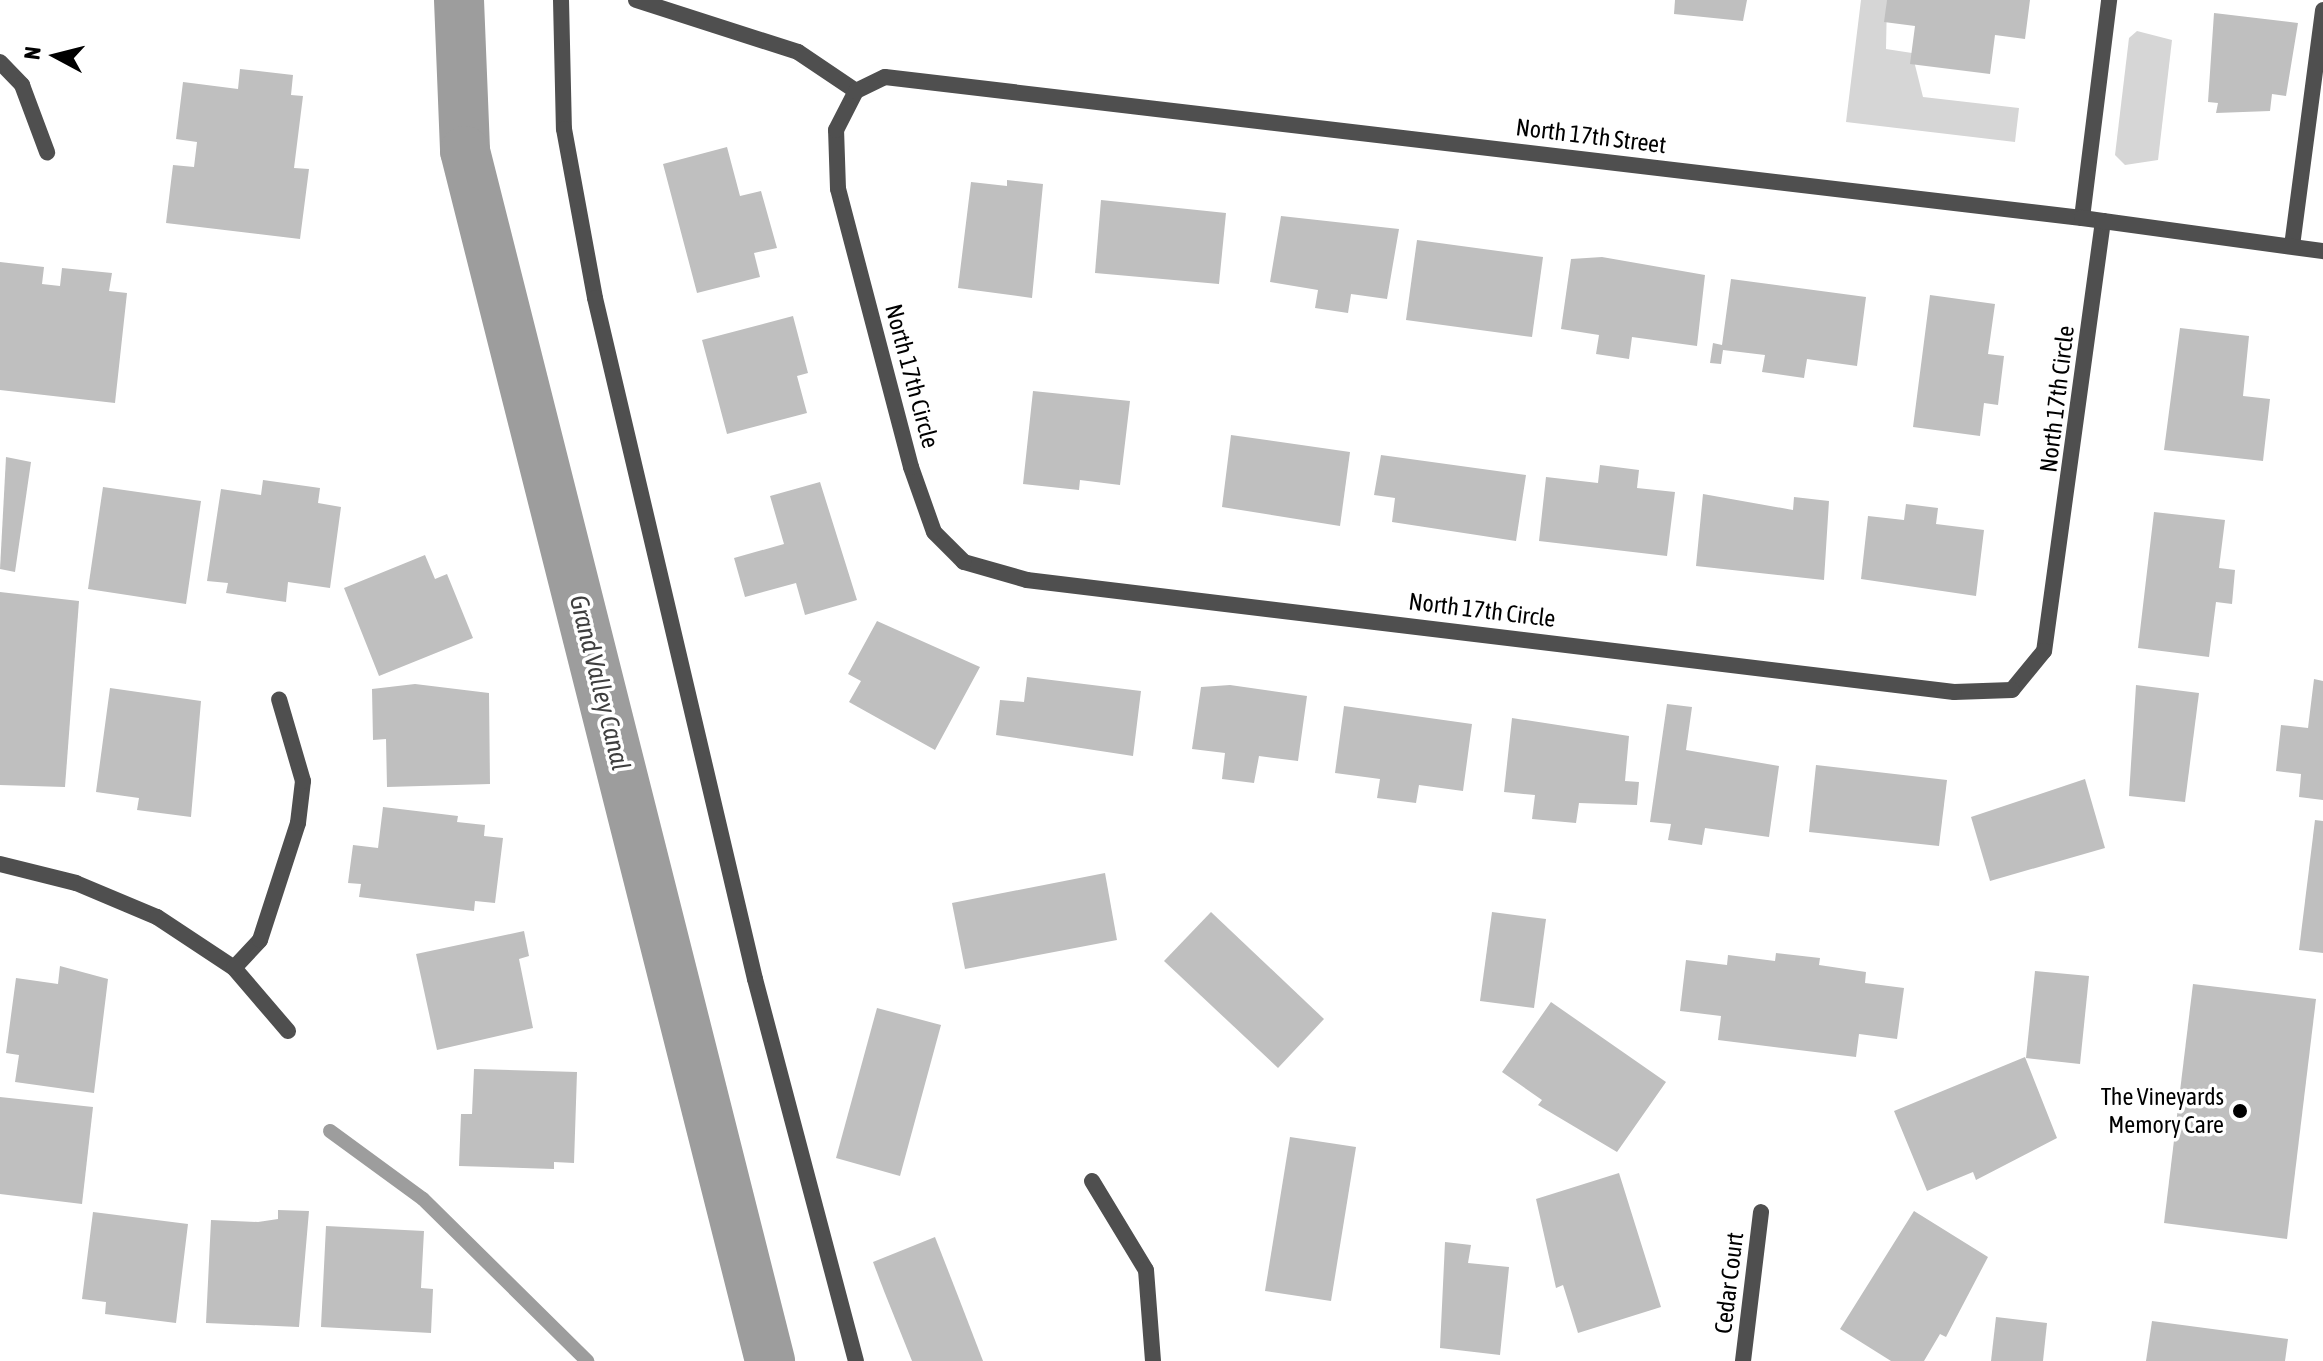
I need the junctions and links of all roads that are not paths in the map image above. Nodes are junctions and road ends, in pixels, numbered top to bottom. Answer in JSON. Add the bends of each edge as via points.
{"nodes":[{"id":1,"x":561,"y":0,"type":"edge"},
{"id":2,"x":636,"y":0,"type":"edge"},
{"id":3,"x":2109,"y":0,"type":"edge"},
{"id":4,"x":2323,"y":10,"type":"edge"},
{"id":5,"x":0,"y":62,"type":"edge"},
{"id":6,"x":856,"y":91,"type":"junction"},
{"id":7,"x":47,"y":152,"type":"dead end"},
{"id":8,"x":2082,"y":218,"type":"junction"},
{"id":9,"x":2103,"y":221,"type":"junction"},
{"id":10,"x":2292,"y":246,"type":"junction"},
{"id":11,"x":2323,"y":251,"type":"edge"},
{"id":12,"x":279,"y":699,"type":"dead end"},
{"id":13,"x":0,"y":864,"type":"edge"},
{"id":14,"x":234,"y":968,"type":"junction"},
{"id":15,"x":288,"y":1031,"type":"dead end"},
{"id":16,"x":1092,"y":1181,"type":"dead end"},
{"id":17,"x":1761,"y":1212,"type":"dead end"},
{"id":18,"x":856,"y":1361,"type":"edge"},
{"id":19,"x":1153,"y":1361,"type":"edge"},
{"id":20,"x":1743,"y":1361,"type":"edge"}],
"edges":[{"from":1,"to":18,"type":"street","via":[[564,129],[589,271],[755,979]]},
{"from":2,"to":6,"type":"street","via":[[798,52]]},
{"from":3,"to":8,"type":"street"},
{"from":4,"to":10,"type":"street"},
{"from":5,"to":7,"type":"street","via":[[22,85]]},
{"from":6,"to":8,"type":"street","name":"North 17th Street","via":[[885,77]]},
{"from":6,"to":9,"type":"street","name":"North 17th Circle","via":[[836,130],[838,189],[911,467],[934,532],[964,562],[1027,580],[1954,692],[2012,690],[2044,651]]},
{"from":8,"to":9,"type":"street","name":"North 17th Street"},
{"from":9,"to":10,"type":"street","name":"North 17th Street"},
{"from":10,"to":11,"type":"street","name":"North 17th Street"},
{"from":12,"to":14,"type":"street","via":[[303,781],[298,823],[260,940]]},
{"from":13,"to":14,"type":"street","via":[[76,883],[157,917]]},
{"from":14,"to":15,"type":"street"},
{"from":16,"to":19,"type":"street","via":[[1146,1270]]},
{"from":17,"to":20,"type":"street","name":"Cedar Court"}]}
